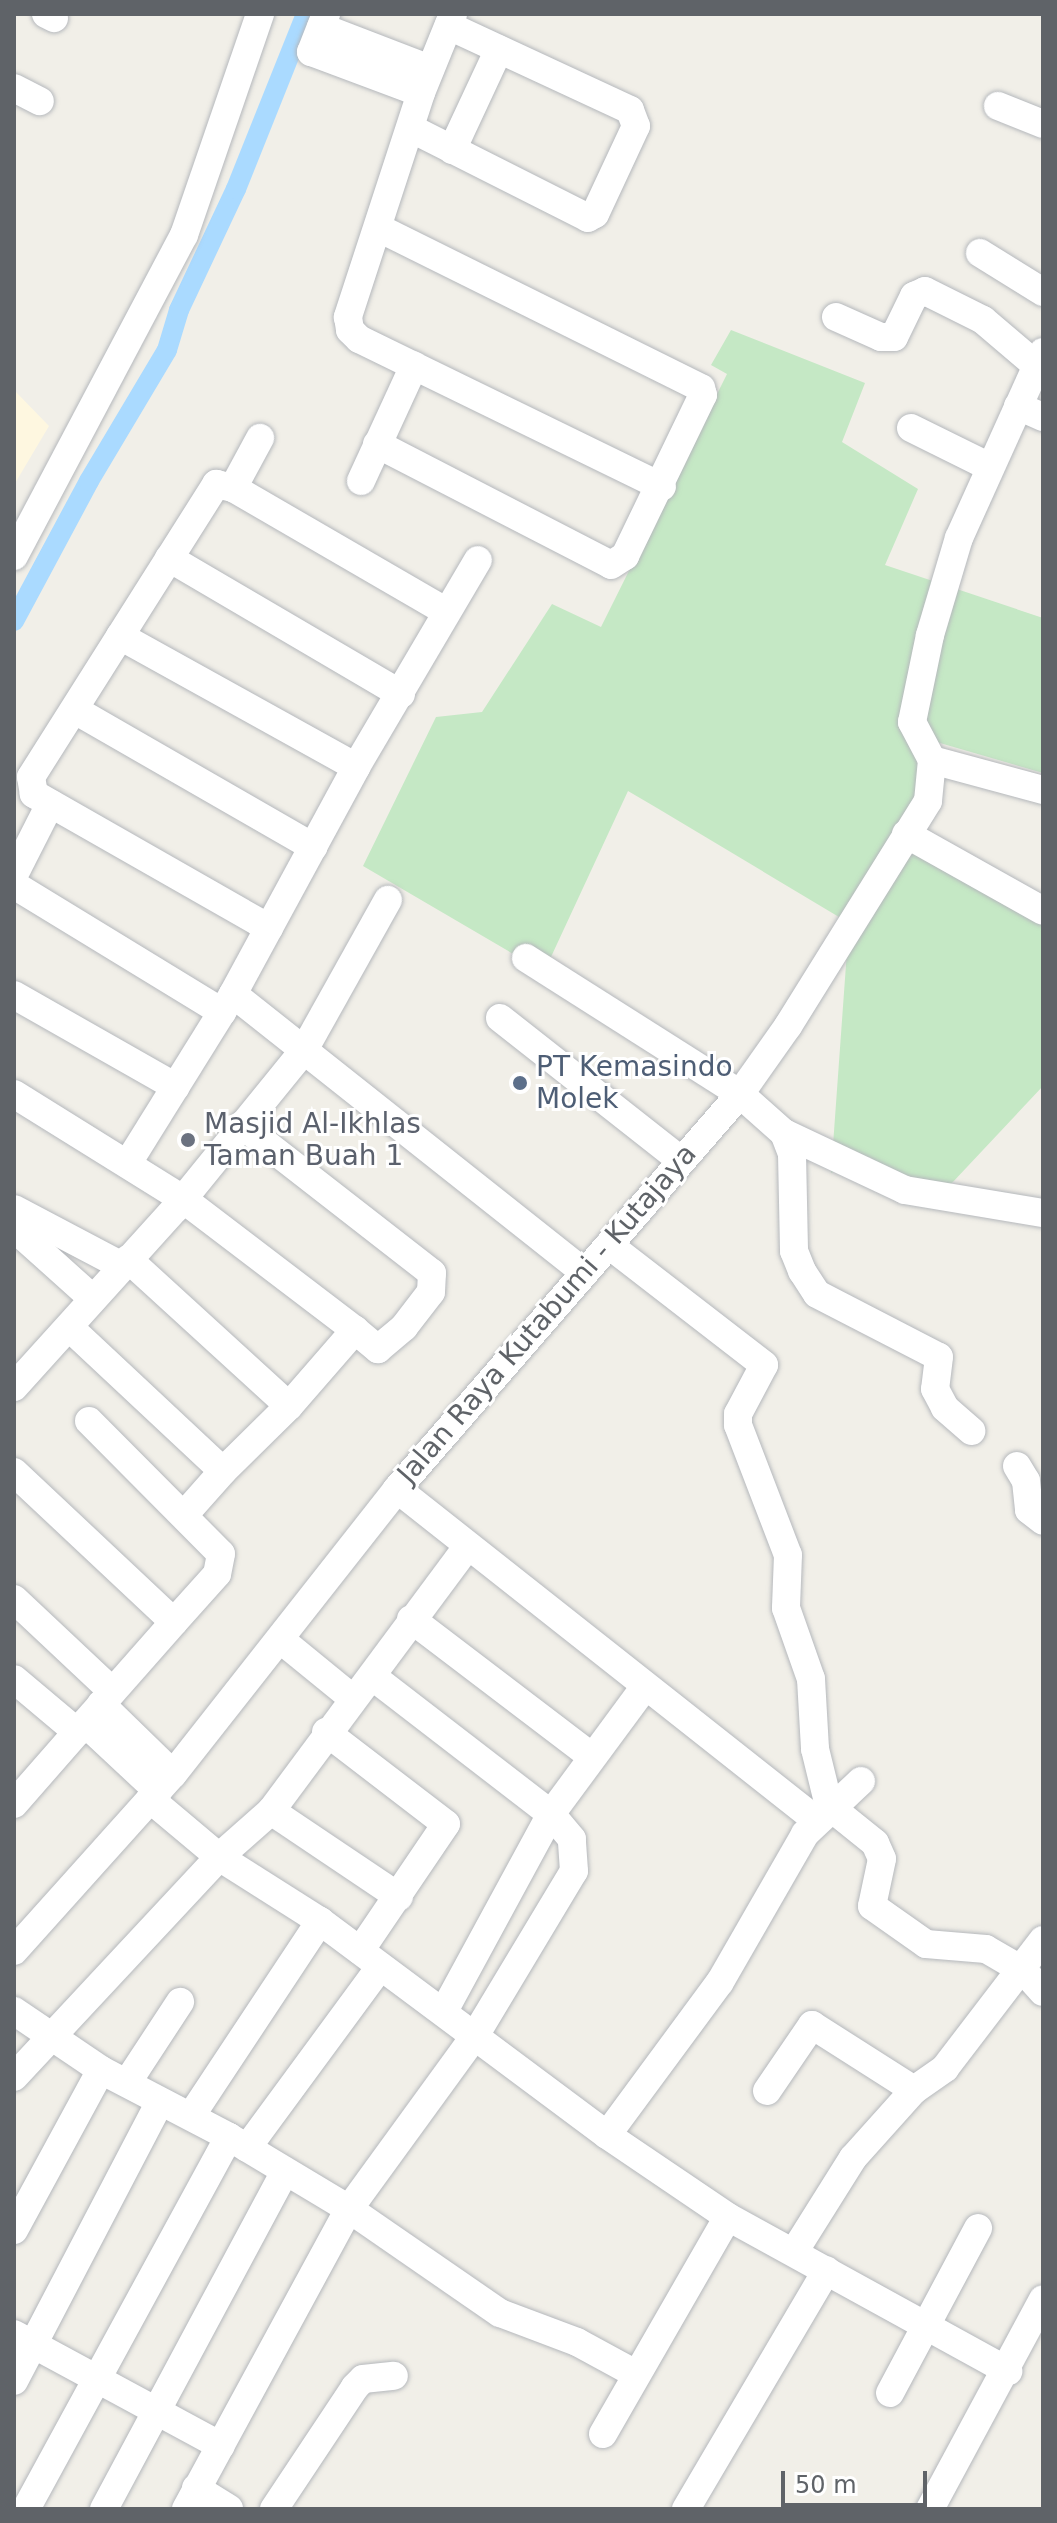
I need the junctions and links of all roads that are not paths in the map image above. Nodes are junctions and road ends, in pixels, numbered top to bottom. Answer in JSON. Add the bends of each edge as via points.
{"nodes":[{"id":1,"x":260,"y":14,"type":"edge"},
{"id":2,"x":451,"y":20,"type":"edge"},
{"id":3,"x":319,"y":31,"type":"edge"},
{"id":4,"x":499,"y":49,"type":"junction"},
{"id":5,"x":426,"y":81,"type":"junction"},
{"id":6,"x":14,"y":88,"type":"edge"},
{"id":7,"x":40,"y":101,"type":"dead end"},
{"id":8,"x":998,"y":106,"type":"dead end"},
{"id":9,"x":1043,"y":124,"type":"edge"},
{"id":10,"x":412,"y":129,"type":"junction"},
{"id":11,"x":452,"y":150,"type":"junction"},
{"id":12,"x":378,"y":228,"type":"junction"},
{"id":13,"x":980,"y":253,"type":"dead end"},
{"id":14,"x":1043,"y":292,"type":"edge"},
{"id":15,"x":836,"y":317,"type":"dead end"},
{"id":16,"x":1040,"y":359,"type":"edge"},
{"id":17,"x":414,"y":366,"type":"junction"},
{"id":18,"x":1030,"y":412,"type":"edge"},
{"id":19,"x":911,"y":428,"type":"dead end"},
{"id":20,"x":260,"y":438,"type":"dead end"},
{"id":21,"x":377,"y":444,"type":"junction"},
{"id":22,"x":988,"y":466,"type":"junction"},
{"id":23,"x":361,"y":481,"type":"dead end"},
{"id":24,"x":662,"y":487,"type":"junction"},
{"id":25,"x":233,"y":488,"type":"junction"},
{"id":26,"x":14,"y":556,"type":"edge"},
{"id":27,"x":169,"y":558,"type":"junction"},
{"id":28,"x":478,"y":560,"type":"dead end"},
{"id":29,"x":445,"y":611,"type":"junction"},
{"id":30,"x":120,"y":636,"type":"junction"},
{"id":31,"x":401,"y":694,"type":"junction"},
{"id":32,"x":75,"y":710,"type":"junction"},
{"id":33,"x":932,"y":760,"type":"junction"},
{"id":34,"x":356,"y":767,"type":"junction"},
{"id":35,"x":1043,"y":790,"type":"edge"},
{"id":36,"x":50,"y":804,"type":"junction"},
{"id":37,"x":906,"y":834,"type":"junction"},
{"id":38,"x":313,"y":847,"type":"junction"},
{"id":39,"x":14,"y":875,"type":"edge"},
{"id":40,"x":14,"y":885,"type":"edge"},
{"id":41,"x":388,"y":900,"type":"dead end"},
{"id":42,"x":1043,"y":911,"type":"edge"},
{"id":43,"x":269,"y":928,"type":"junction"},
{"id":44,"x":526,"y":958,"type":"dead end"},
{"id":45,"x":14,"y":995,"type":"edge"},
{"id":46,"x":227,"y":1003,"type":"junction"},
{"id":47,"x":500,"y":1018,"type":"dead end"},
{"id":48,"x":304,"y":1050,"type":"junction"},
{"id":49,"x":176,"y":1087,"type":"junction"},
{"id":50,"x":14,"y":1094,"type":"edge"},
{"id":51,"x":740,"y":1094,"type":"junction"},
{"id":52,"x":242,"y":1125,"type":"junction"},
{"id":53,"x":784,"y":1133,"type":"junction"},
{"id":54,"x":679,"y":1159,"type":"junction"},
{"id":55,"x":128,"y":1163,"type":"junction"},
{"id":56,"x":183,"y":1199,"type":"junction"},
{"id":57,"x":14,"y":1209,"type":"edge"},
{"id":58,"x":1043,"y":1213,"type":"edge"},
{"id":59,"x":14,"y":1228,"type":"edge"},
{"id":60,"x":609,"y":1245,"type":"junction"},
{"id":61,"x":125,"y":1263,"type":"junction"},
{"id":62,"x":585,"y":1273,"type":"junction"},
{"id":63,"x":93,"y":1299,"type":"junction"},
{"id":64,"x":70,"y":1328,"type":"junction"},
{"id":65,"x":355,"y":1330,"type":"junction"},
{"id":66,"x":20,"y":1371,"type":"edge"},
{"id":67,"x":289,"y":1406,"type":"junction"},
{"id":68,"x":89,"y":1421,"type":"dead end"},
{"id":69,"x":971,"y":1431,"type":"dead end"},
{"id":70,"x":1017,"y":1466,"type":"dead end"},
{"id":71,"x":223,"y":1471,"type":"junction"},
{"id":72,"x":14,"y":1472,"type":"edge"},
{"id":73,"x":397,"y":1489,"type":"junction"},
{"id":74,"x":184,"y":1515,"type":"junction"},
{"id":75,"x":1043,"y":1521,"type":"edge"},
{"id":76,"x":467,"y":1547,"type":"junction"},
{"id":77,"x":14,"y":1599,"type":"edge"},
{"id":78,"x":411,"y":1619,"type":"junction"},
{"id":79,"x":174,"y":1622,"type":"junction"},
{"id":80,"x":281,"y":1640,"type":"junction"},
{"id":81,"x":373,"y":1677,"type":"junction"},
{"id":82,"x":14,"y":1679,"type":"edge"},
{"id":83,"x":644,"y":1688,"type":"junction"},
{"id":84,"x":351,"y":1697,"type":"junction"},
{"id":85,"x":94,"y":1713,"type":"junction"},
{"id":86,"x":326,"y":1732,"type":"junction"},
{"id":87,"x":591,"y":1756,"type":"junction"},
{"id":88,"x":861,"y":1781,"type":"dead end"},
{"id":89,"x":160,"y":1788,"type":"junction"},
{"id":90,"x":14,"y":1804,"type":"edge"},
{"id":91,"x":271,"y":1811,"type":"junction"},
{"id":92,"x":823,"y":1813,"type":"junction"},
{"id":93,"x":551,"y":1814,"type":"junction"},
{"id":94,"x":219,"y":1857,"type":"junction"},
{"id":95,"x":399,"y":1897,"type":"junction"},
{"id":96,"x":320,"y":1921,"type":"junction"},
{"id":97,"x":1043,"y":1940,"type":"edge"},
{"id":98,"x":16,"y":1943,"type":"edge"},
{"id":99,"x":370,"y":1959,"type":"junction"},
{"id":100,"x":1024,"y":1971,"type":"junction"},
{"id":101,"x":1043,"y":1992,"type":"edge"},
{"id":102,"x":180,"y":2002,"type":"dead end"},
{"id":103,"x":14,"y":2011,"type":"edge"},
{"id":104,"x":444,"y":2011,"type":"junction"},
{"id":105,"x":476,"y":2034,"type":"junction"},
{"id":106,"x":48,"y":2038,"type":"junction"},
{"id":107,"x":101,"y":2070,"type":"junction"},
{"id":108,"x":14,"y":2077,"type":"edge"},
{"id":109,"x":127,"y":2083,"type":"junction"},
{"id":110,"x":914,"y":2090,"type":"junction"},
{"id":111,"x":767,"y":2091,"type":"dead end"},
{"id":112,"x":160,"y":2102,"type":"junction"},
{"id":113,"x":191,"y":2116,"type":"junction"},
{"id":114,"x":607,"y":2135,"type":"junction"},
{"id":115,"x":238,"y":2142,"type":"junction"},
{"id":116,"x":285,"y":2172,"type":"junction"},
{"id":117,"x":349,"y":2209,"type":"junction"},
{"id":118,"x":728,"y":2217,"type":"junction"},
{"id":119,"x":978,"y":2228,"type":"dead end"},
{"id":120,"x":14,"y":2230,"type":"edge"},
{"id":121,"x":794,"y":2252,"type":"junction"},
{"id":122,"x":827,"y":2270,"type":"junction"},
{"id":123,"x":1043,"y":2299,"type":"edge"},
{"id":124,"x":924,"y":2325,"type":"junction"},
{"id":125,"x":24,"y":2339,"type":"edge"},
{"id":126,"x":1008,"y":2371,"type":"junction"},
{"id":127,"x":636,"y":2374,"type":"junction"},
{"id":128,"x":95,"y":2376,"type":"junction"},
{"id":129,"x":394,"y":2376,"type":"dead end"},
{"id":130,"x":14,"y":2381,"type":"edge"},
{"id":131,"x":890,"y":2393,"type":"dead end"},
{"id":132,"x":157,"y":2411,"type":"junction"},
{"id":133,"x":603,"y":2434,"type":"dead end"},
{"id":134,"x":221,"y":2446,"type":"junction"},
{"id":135,"x":191,"y":2499,"type":"edge"},
{"id":136,"x":26,"y":2509,"type":"edge"},
{"id":137,"x":104,"y":2509,"type":"edge"},
{"id":138,"x":229,"y":2509,"type":"edge"},
{"id":139,"x":274,"y":2509,"type":"edge"},
{"id":140,"x":686,"y":2509,"type":"edge"},
{"id":141,"x":930,"y":2509,"type":"edge"}],
"edges":[{"from":1,"to":26,"type":"street","via":[[184,235]]},
{"from":2,"to":4,"type":"street"},
{"from":2,"to":5,"type":"street"},
{"from":3,"to":5,"type":"street"},
{"from":4,"to":11,"type":"street"},
{"from":4,"to":11,"type":"street","via":[[630,110],[636,126],[588,218]]},
{"from":5,"to":10,"type":"street"},
{"from":6,"to":7,"type":"street"},
{"from":8,"to":9,"type":"street"},
{"from":10,"to":11,"type":"street"},
{"from":10,"to":12,"type":"street"},
{"from":12,"to":17,"type":"street","via":[[348,317],[350,330]]},
{"from":12,"to":24,"type":"street","via":[[701,388],[703,395]]},
{"from":13,"to":14,"type":"street"},
{"from":15,"to":16,"type":"street","via":[[881,337],[894,337],[914,296],[925,291],[983,320]]},
{"from":16,"to":18,"type":"street"},
{"from":17,"to":21,"type":"street"},
{"from":17,"to":24,"type":"street"},
{"from":18,"to":22,"type":"street"},
{"from":19,"to":22,"type":"street"},
{"from":20,"to":25,"type":"street"},
{"from":21,"to":23,"type":"street"},
{"from":21,"to":24,"type":"street","via":[[611,565],[625,556]]},
{"from":22,"to":33,"type":"street","via":[[959,538],[916,694],[912,722]]},
{"from":25,"to":27,"type":"street","via":[[210,486]]},
{"from":25,"to":29,"type":"street"},
{"from":27,"to":30,"type":"street"},
{"from":27,"to":31,"type":"street"},
{"from":28,"to":29,"type":"street"},
{"from":29,"to":31,"type":"street"},
{"from":30,"to":32,"type":"street"},
{"from":30,"to":34,"type":"street"},
{"from":31,"to":34,"type":"street"},
{"from":32,"to":36,"type":"street","via":[[31,777],[34,794]]},
{"from":32,"to":38,"type":"street"},
{"from":33,"to":35,"type":"street"},
{"from":33,"to":37,"type":"street","name":"Jalan Raya Kutabumi - Kutajaya","via":[[928,801]]},
{"from":34,"to":38,"type":"street"},
{"from":36,"to":39,"type":"street"},
{"from":36,"to":43,"type":"street"},
{"from":37,"to":42,"type":"street"},
{"from":37,"to":51,"type":"street","name":"Jalan Raya Kutabumi - Kutajaya"},
{"from":38,"to":43,"type":"street"},
{"from":40,"to":46,"type":"street"},
{"from":41,"to":48,"type":"street"},
{"from":43,"to":46,"type":"street"},
{"from":44,"to":51,"type":"street"},
{"from":45,"to":49,"type":"street"},
{"from":46,"to":48,"type":"street"},
{"from":46,"to":49,"type":"street"},
{"from":47,"to":54,"type":"street"},
{"from":48,"to":52,"type":"street"},
{"from":48,"to":62,"type":"street"},
{"from":49,"to":55,"type":"street"},
{"from":50,"to":55,"type":"street"},
{"from":51,"to":53,"type":"street"},
{"from":51,"to":54,"type":"street","name":"Jalan Raya Kutabumi - Kutajaya"},
{"from":52,"to":56,"type":"street"},
{"from":52,"to":65,"type":"street","via":[[432,1273],[431,1292],[378,1349]]},
{"from":53,"to":58,"type":"street","via":[[905,1190]]},
{"from":53,"to":69,"type":"street","via":[[792,1154],[794,1251],[802,1271],[817,1294],[939,1357],[935,1389],[945,1408]]},
{"from":54,"to":60,"type":"street","name":"Jalan Raya Kutabumi - Kutajaya"},
{"from":55,"to":56,"type":"street"},
{"from":56,"to":61,"type":"street"},
{"from":56,"to":65,"type":"street"},
{"from":57,"to":61,"type":"street"},
{"from":59,"to":63,"type":"street"},
{"from":60,"to":62,"type":"street","name":"Jalan Raya Kutabumi - Kutajaya"},
{"from":60,"to":92,"type":"street","via":[[764,1365],[738,1414],[738,1425],[788,1555],[786,1608],[811,1679]]},
{"from":61,"to":63,"type":"street"},
{"from":61,"to":67,"type":"street"},
{"from":62,"to":73,"type":"street","name":"Jalan Raya Kutabumi - Kutajaya"},
{"from":63,"to":64,"type":"street"},
{"from":64,"to":66,"type":"street"},
{"from":64,"to":71,"type":"street"},
{"from":65,"to":67,"type":"street"},
{"from":67,"to":71,"type":"street"},
{"from":68,"to":74,"type":"street"},
{"from":70,"to":75,"type":"street","via":[[1026,1481],[1029,1510]]},
{"from":71,"to":74,"type":"street"},
{"from":72,"to":79,"type":"street"},
{"from":73,"to":76,"type":"street"},
{"from":73,"to":80,"type":"street","name":"Jalan Raya Kutabumi - Kutajaya"},
{"from":74,"to":79,"type":"street","via":[[221,1554],[217,1574]]},
{"from":76,"to":78,"type":"street"},
{"from":76,"to":83,"type":"street"},
{"from":77,"to":85,"type":"street"},
{"from":78,"to":81,"type":"street"},
{"from":78,"to":87,"type":"street"},
{"from":79,"to":85,"type":"street"},
{"from":80,"to":84,"type":"street"},
{"from":80,"to":89,"type":"street","name":"Jalan Raya Kutabumi - Kutajaya"},
{"from":81,"to":84,"type":"street"},
{"from":81,"to":93,"type":"street"},
{"from":82,"to":85,"type":"street"},
{"from":83,"to":87,"type":"street"},
{"from":83,"to":92,"type":"street"},
{"from":84,"to":86,"type":"street"},
{"from":85,"to":89,"type":"street"},
{"from":85,"to":90,"type":"street"},
{"from":86,"to":91,"type":"street"},
{"from":86,"to":95,"type":"street","via":[[446,1824]]},
{"from":87,"to":93,"type":"street"},
{"from":88,"to":92,"type":"street"},
{"from":89,"to":94,"type":"street"},
{"from":89,"to":98,"type":"street","name":"Jalan Raya Kutabumi - Kutajaya"},
{"from":91,"to":94,"type":"street"},
{"from":91,"to":95,"type":"street"},
{"from":92,"to":100,"type":"street","via":[[875,1843],[882,1859],[870,1902],[875,1910],[926,1944],[986,1949]]},
{"from":92,"to":114,"type":"street","via":[[720,1982]]},
{"from":93,"to":104,"type":"street"},
{"from":93,"to":105,"type":"street","via":[[572,1839],[574,1871]]},
{"from":94,"to":96,"type":"street"},
{"from":94,"to":106,"type":"street"},
{"from":95,"to":99,"type":"street"},
{"from":96,"to":99,"type":"street"},
{"from":96,"to":113,"type":"street"},
{"from":97,"to":100,"type":"street"},
{"from":99,"to":104,"type":"street"},
{"from":99,"to":115,"type":"street"},
{"from":100,"to":101,"type":"street"},
{"from":100,"to":110,"type":"street","via":[[945,2068]]},
{"from":102,"to":109,"type":"street"},
{"from":103,"to":106,"type":"street"},
{"from":104,"to":105,"type":"street"},
{"from":105,"to":114,"type":"street"},
{"from":105,"to":117,"type":"street"},
{"from":106,"to":107,"type":"street"},
{"from":106,"to":108,"type":"street"},
{"from":107,"to":109,"type":"street"},
{"from":107,"to":120,"type":"street"},
{"from":109,"to":112,"type":"street"},
{"from":110,"to":111,"type":"street","via":[[812,2025]]},
{"from":110,"to":121,"type":"street","via":[[853,2158]]},
{"from":112,"to":113,"type":"street"},
{"from":112,"to":125,"type":"street"},
{"from":113,"to":115,"type":"street"},
{"from":114,"to":118,"type":"street"},
{"from":115,"to":116,"type":"street"},
{"from":115,"to":128,"type":"street"},
{"from":116,"to":117,"type":"street"},
{"from":116,"to":132,"type":"street"},
{"from":117,"to":127,"type":"street","via":[[500,2313],[577,2342]]},
{"from":117,"to":134,"type":"street"},
{"from":118,"to":121,"type":"street"},
{"from":118,"to":127,"type":"street"},
{"from":119,"to":124,"type":"street"},
{"from":121,"to":122,"type":"street"},
{"from":122,"to":124,"type":"street"},
{"from":122,"to":140,"type":"street"},
{"from":123,"to":126,"type":"street"},
{"from":124,"to":126,"type":"street"},
{"from":124,"to":131,"type":"street"},
{"from":125,"to":128,"type":"street"},
{"from":125,"to":130,"type":"street"},
{"from":126,"to":141,"type":"street"},
{"from":127,"to":133,"type":"street"},
{"from":128,"to":132,"type":"street"},
{"from":128,"to":136,"type":"street"},
{"from":129,"to":139,"type":"street","via":[[363,2379],[355,2387]]},
{"from":132,"to":134,"type":"street"},
{"from":132,"to":137,"type":"street"},
{"from":134,"to":135,"type":"street"},
{"from":135,"to":138,"type":"street"}]}
